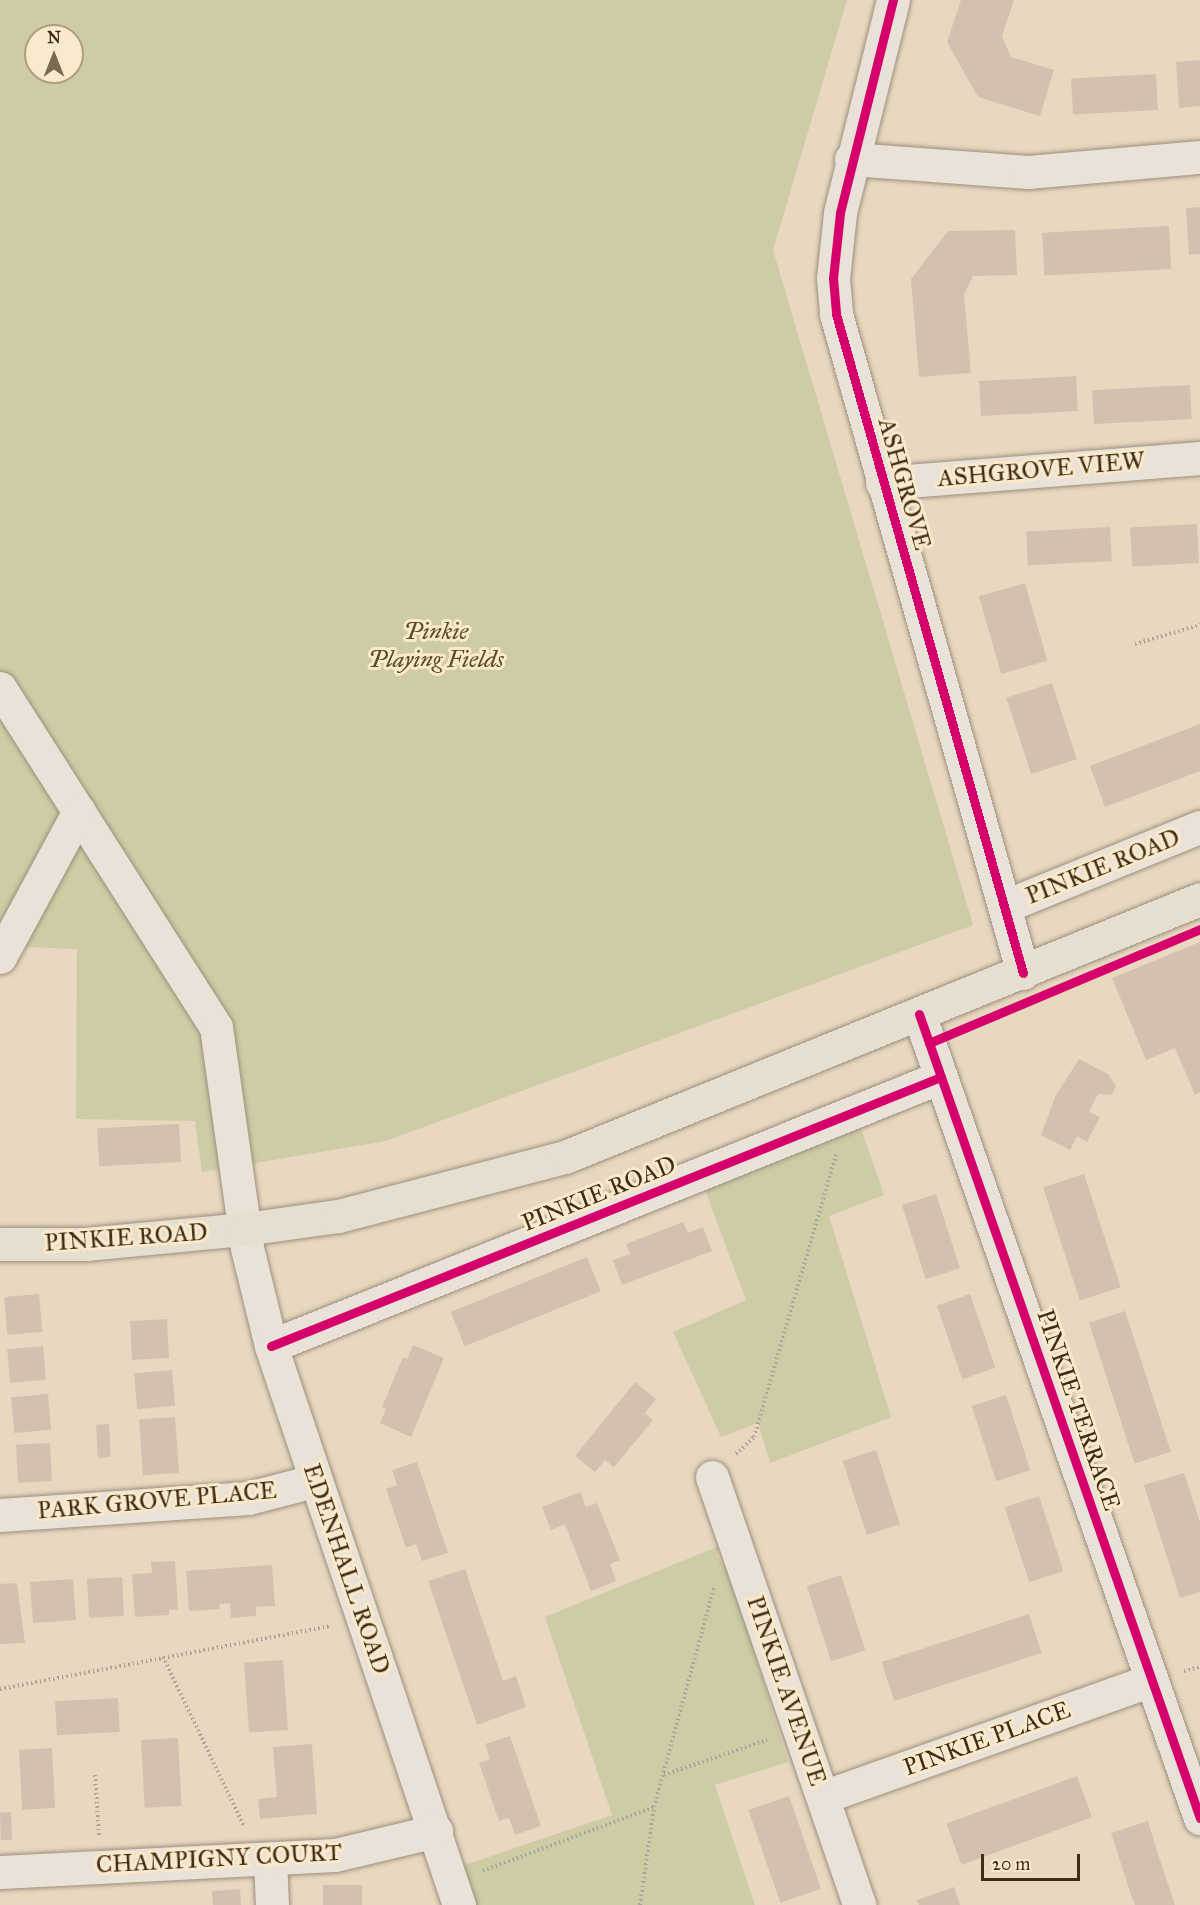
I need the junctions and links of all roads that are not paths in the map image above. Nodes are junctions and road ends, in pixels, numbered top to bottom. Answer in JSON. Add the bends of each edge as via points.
{"nodes":[{"id":1,"x":893,"y":0,"type":"edge"},
{"id":2,"x":1200,"y":157,"type":"edge"},
{"id":3,"x":851,"y":159,"type":"junction"},
{"id":4,"x":1200,"y":458,"type":"edge"},
{"id":5,"x":882,"y":483,"type":"junction"},
{"id":6,"x":0,"y":687,"type":"edge"},
{"id":7,"x":79,"y":811,"type":"junction"},
{"id":8,"x":1200,"y":827,"type":"edge"},
{"id":9,"x":1200,"y":899,"type":"edge"},
{"id":10,"x":1005,"y":906,"type":"junction"},
{"id":11,"x":0,"y":957,"type":"edge"},
{"id":12,"x":1023,"y":973,"type":"junction"},
{"id":13,"x":919,"y":1014,"type":"junction"},
{"id":14,"x":941,"y":1077,"type":"junction"},
{"id":15,"x":245,"y":1229,"type":"junction"},
{"id":16,"x":0,"y":1244,"type":"edge"},
{"id":17,"x":271,"y":1346,"type":"junction"},
{"id":18,"x":712,"y":1477,"type":"road end"},
{"id":19,"x":314,"y":1480,"type":"junction"},
{"id":20,"x":0,"y":1515,"type":"edge"},
{"id":21,"x":1151,"y":1680,"type":"junction"},
{"id":22,"x":823,"y":1797,"type":"junction"},
{"id":23,"x":1200,"y":1818,"type":"edge"},
{"id":24,"x":435,"y":1831,"type":"junction"},
{"id":25,"x":265,"y":1859,"type":"junction"},
{"id":26,"x":0,"y":1872,"type":"edge"},
{"id":27,"x":273,"y":1905,"type":"edge"},
{"id":28,"x":459,"y":1905,"type":"edge"},
{"id":29,"x":860,"y":1905,"type":"edge"}],
"edges":[{"from":1,"to":3,"type":"street","name":"ASHGROVE"},
{"from":2,"to":3,"type":"street","via":[[1028,172]]},
{"from":3,"to":5,"type":"street","name":"ASHGROVE","via":[[837,245],[836,314]]},
{"from":4,"to":5,"type":"street","name":"ASHGROVE VIEW"},
{"from":5,"to":10,"type":"street","name":"ASHGROVE"},
{"from":6,"to":7,"type":"street","name":"EDENHALL ROAD"},
{"from":7,"to":11,"type":"street"},
{"from":7,"to":15,"type":"street","name":"EDENHALL ROAD","via":[[216,1027]]},
{"from":8,"to":10,"type":"street","name":"PINKIE ROAD"},
{"from":9,"to":12,"type":"main road","name":"PINKIE ROAD"},
{"from":10,"to":12,"type":"street","name":"ASHGROVE"},
{"from":12,"to":13,"type":"main road","name":"PINKIE ROAD"},
{"from":13,"to":14,"type":"street","name":"PINKIE TERRACE"},
{"from":13,"to":15,"type":"main road","name":"PINKIE ROAD","via":[[565,1157],[338,1216]]},
{"from":14,"to":17,"type":"street","name":"PINKIE ROAD"},
{"from":14,"to":21,"type":"street","name":"PINKIE TERRACE"},
{"from":15,"to":16,"type":"main road","name":"PINKIE ROAD","via":[[86,1244]]},
{"from":15,"to":17,"type":"street","name":"EDENHALL ROAD"},
{"from":17,"to":19,"type":"street","name":"EDENHALL ROAD"},
{"from":18,"to":22,"type":"street","name":"PINKIE AVENUE"},
{"from":19,"to":20,"type":"street","name":"PARK GROVE PLACE","via":[[248,1498]]},
{"from":19,"to":24,"type":"street","name":"EDENHALL ROAD"},
{"from":21,"to":22,"type":"street","name":"PINKIE PLACE"},
{"from":21,"to":23,"type":"street","name":"PINKIE TERRACE"},
{"from":22,"to":29,"type":"street","name":"PINKIE AVENUE"},
{"from":24,"to":25,"type":"street","name":"CHAMPIGNY COURT","via":[[335,1855]]},
{"from":24,"to":28,"type":"street","name":"EDENHALL ROAD"},
{"from":25,"to":26,"type":"street","name":"CHAMPIGNY COURT"},
{"from":25,"to":27,"type":"street"}]}
